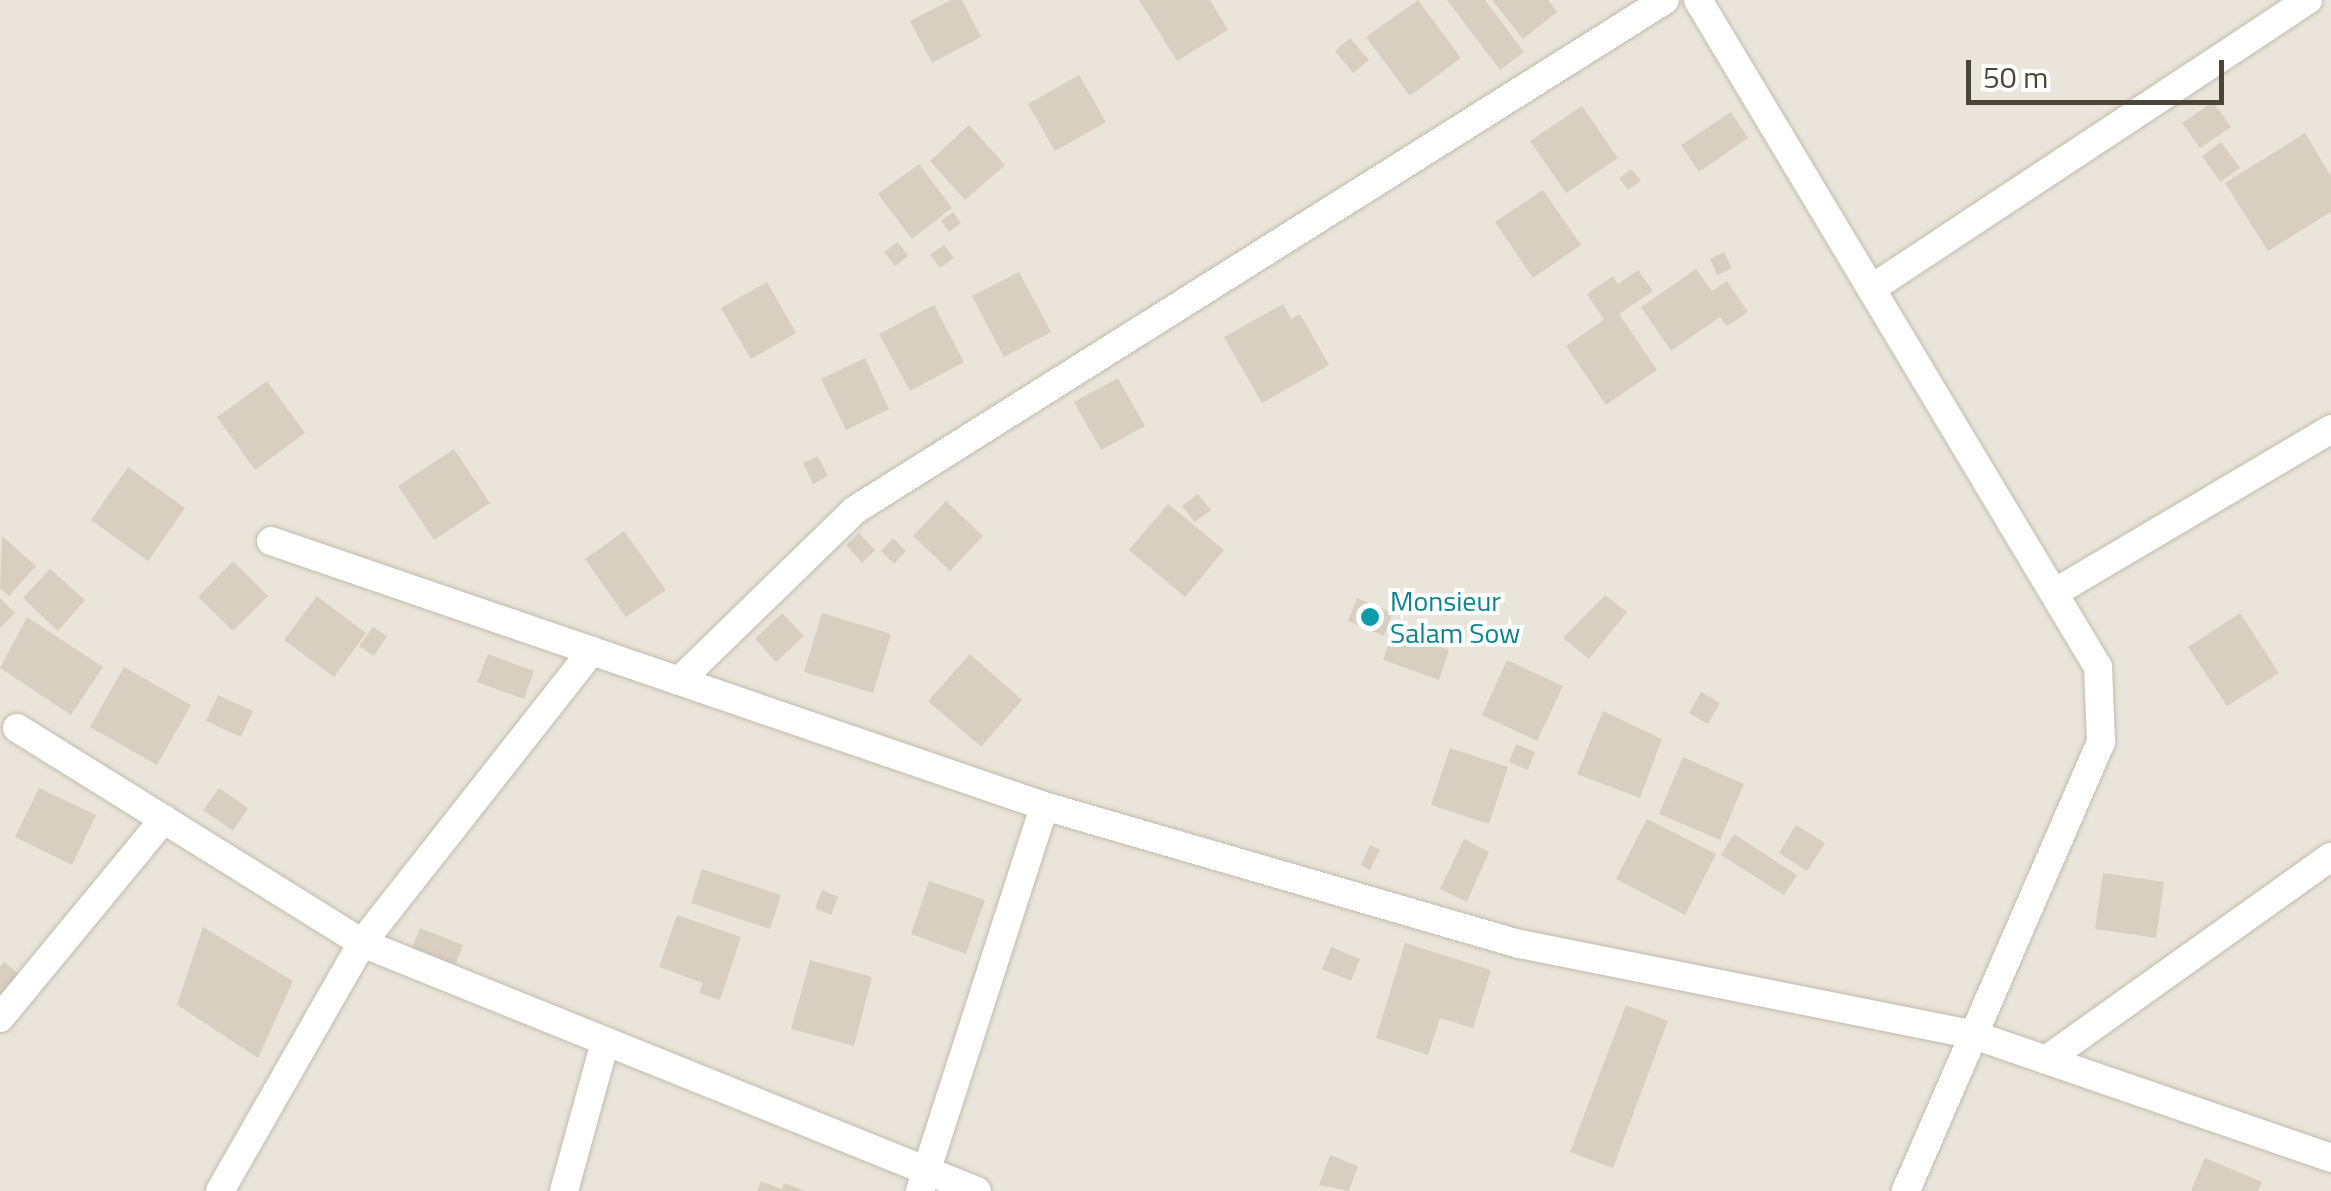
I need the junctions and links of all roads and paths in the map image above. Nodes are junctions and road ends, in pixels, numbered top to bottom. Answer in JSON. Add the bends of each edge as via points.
{"nodes":[{"id":1,"x":1665,"y":0,"type":"edge"},
{"id":2,"x":1698,"y":0,"type":"edge"},
{"id":3,"x":2308,"y":0,"type":"edge"},
{"id":4,"x":1871,"y":289,"type":"junction"},
{"id":5,"x":2331,"y":429,"type":"edge"},
{"id":6,"x":271,"y":541,"type":"dead end"},
{"id":7,"x":2054,"y":593,"type":"junction"},
{"id":8,"x":592,"y":651,"type":"junction"},
{"id":9,"x":679,"y":681,"type":"junction"},
{"id":10,"x":17,"y":728,"type":"dead end"},
{"id":11,"x":1044,"y":806,"type":"junction"},
{"id":12,"x":164,"y":820,"type":"junction"},
{"id":13,"x":2331,"y":857,"type":"edge"},
{"id":14,"x":362,"y":943,"type":"junction"},
{"id":15,"x":0,"y":1018,"type":"edge"},
{"id":16,"x":1974,"y":1035,"type":"junction"},
{"id":17,"x":606,"y":1042,"type":"junction"},
{"id":18,"x":2046,"y":1060,"type":"junction"},
{"id":19,"x":2331,"y":1158,"type":"edge"},
{"id":20,"x":924,"y":1181,"type":"edge"},
{"id":21,"x":220,"y":1191,"type":"edge"},
{"id":22,"x":564,"y":1191,"type":"edge"},
{"id":23,"x":977,"y":1191,"type":"edge"},
{"id":24,"x":1906,"y":1191,"type":"edge"}],
"edges":[{"from":1,"to":9,"type":"street","via":[[855,510]]},
{"from":2,"to":4,"type":"street"},
{"from":3,"to":4,"type":"street"},
{"from":4,"to":7,"type":"street"},
{"from":5,"to":7,"type":"street"},
{"from":6,"to":8,"type":"street"},
{"from":7,"to":16,"type":"street","via":[[2098,668],[2100,742]]},
{"from":8,"to":9,"type":"street"},
{"from":8,"to":14,"type":"street"},
{"from":9,"to":11,"type":"street"},
{"from":10,"to":12,"type":"street"},
{"from":11,"to":16,"type":"street","via":[[1520,944]]},
{"from":11,"to":20,"type":"street"},
{"from":12,"to":14,"type":"street"},
{"from":12,"to":15,"type":"street"},
{"from":13,"to":18,"type":"street"},
{"from":14,"to":17,"type":"street"},
{"from":14,"to":21,"type":"street"},
{"from":16,"to":18,"type":"street"},
{"from":16,"to":24,"type":"street"},
{"from":17,"to":20,"type":"street"},
{"from":17,"to":22,"type":"street"},
{"from":18,"to":19,"type":"street"},
{"from":20,"to":23,"type":"street"}]}
